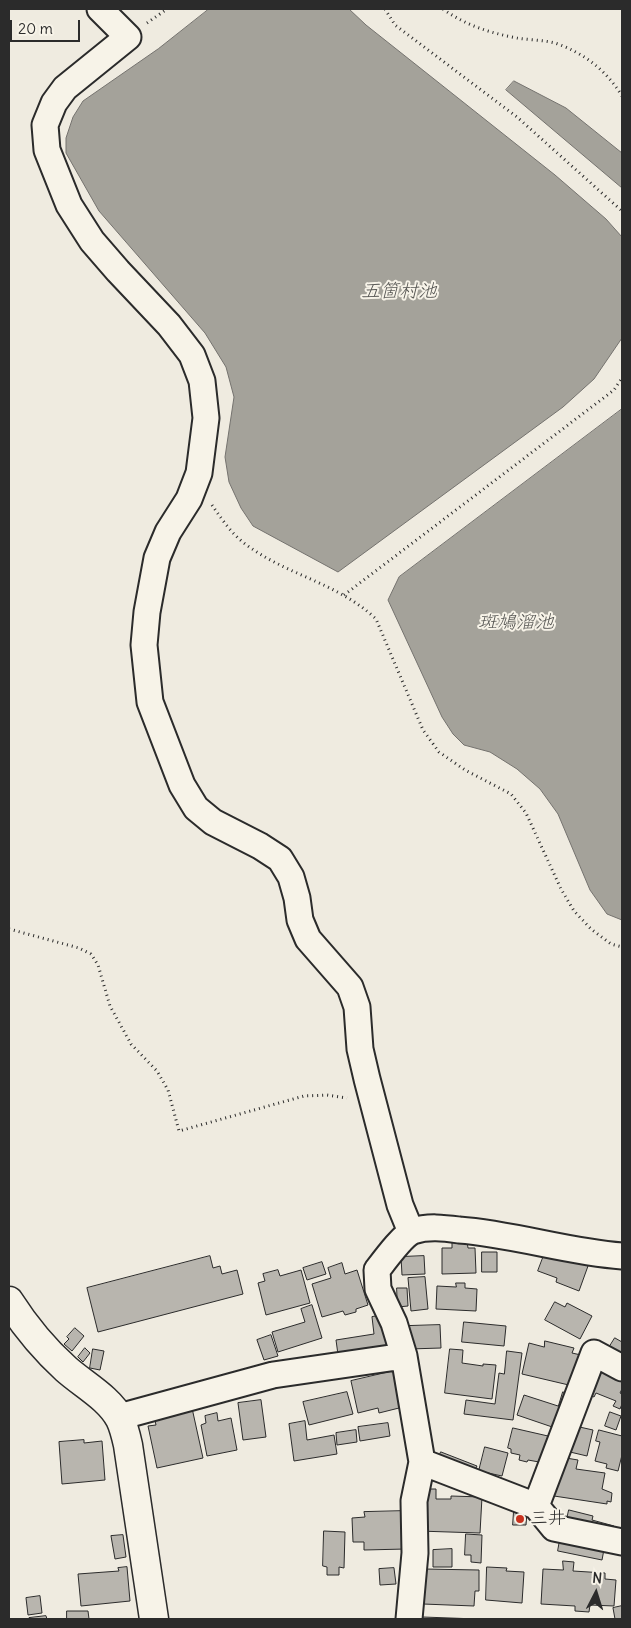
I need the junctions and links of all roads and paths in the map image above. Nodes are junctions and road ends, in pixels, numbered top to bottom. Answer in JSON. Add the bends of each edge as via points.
{"nodes":[{"id":1,"x":100,"y":9,"type":"edge"},
{"id":2,"x":385,"y":9,"type":"edge"},
{"id":3,"x":443,"y":9,"type":"edge"},
{"id":4,"x":622,"y":96,"type":"edge"},
{"id":5,"x":622,"y":211,"type":"edge"},
{"id":6,"x":622,"y":378,"type":"edge"},
{"id":7,"x":199,"y":473,"type":"junction"},
{"id":8,"x":344,"y":595,"type":"junction"},
{"id":9,"x":9,"y":929,"type":"edge"},
{"id":10,"x":622,"y":948,"type":"edge"},
{"id":11,"x":376,"y":1111,"type":"junction"},
{"id":12,"x":411,"y":1232,"type":"junction"},
{"id":13,"x":622,"y":1256,"type":"edge"},
{"id":14,"x":9,"y":1302,"type":"edge"},
{"id":15,"x":404,"y":1356,"type":"junction"},
{"id":16,"x":622,"y":1368,"type":"edge"},
{"id":17,"x":119,"y":1417,"type":"junction"},
{"id":18,"x":422,"y":1462,"type":"junction"},
{"id":19,"x":536,"y":1506,"type":"junction"},
{"id":20,"x":622,"y":1542,"type":"edge"},
{"id":21,"x":154,"y":1619,"type":"edge"},
{"id":22,"x":409,"y":1619,"type":"edge"}],
"edges":[{"from":1,"to":7,"type":"street","via":[[128,37],[64,88],[45,125],[47,150],[69,205],[92,241],[192,355],[202,381],[206,418]]},
{"from":2,"to":5,"type":"path","via":[[395,25],[517,117]]},
{"from":3,"to":4,"type":"path","via":[[480,29],[553,43],[572,51],[597,64]]},
{"from":6,"to":8,"type":"path","via":[[614,390]]},
{"from":7,"to":8,"type":"path","via":[[211,504],[242,542],[268,559]]},
{"from":7,"to":11,"type":"street","via":[[189,499],[168,532],[157,558],[144,644],[150,702],[182,785],[196,808],[212,822],[280,859],[291,877],[300,920],[308,939],[350,987],[357,1008],[360,1049]]},
{"from":8,"to":10,"type":"path","via":[[376,619],[423,730],[439,752],[511,794],[526,813],[574,912],[611,944]]},
{"from":9,"to":11,"type":"path","via":[[91,954],[98,965],[110,1006],[131,1044],[157,1071],[168,1090],[180,1131],[304,1096],[351,1099]]},
{"from":11,"to":12,"type":"street","via":[[400,1205]]},
{"from":12,"to":13,"type":"street","via":[[433,1228],[488,1232],[594,1254]]},
{"from":12,"to":15,"type":"street","via":[[377,1270],[378,1289],[394,1323]]},
{"from":14,"to":17,"type":"street","via":[[40,1342],[66,1369],[107,1402]]},
{"from":15,"to":17,"type":"street","via":[[273,1375]]},
{"from":15,"to":18,"type":"street"},
{"from":16,"to":19,"type":"street","via":[[594,1353]]},
{"from":17,"to":21,"type":"street","via":[[128,1445]]},
{"from":18,"to":19,"type":"street"},
{"from":18,"to":22,"type":"street","via":[[414,1501],[415,1553]]},
{"from":19,"to":20,"type":"street","via":[[554,1528]]}]}
